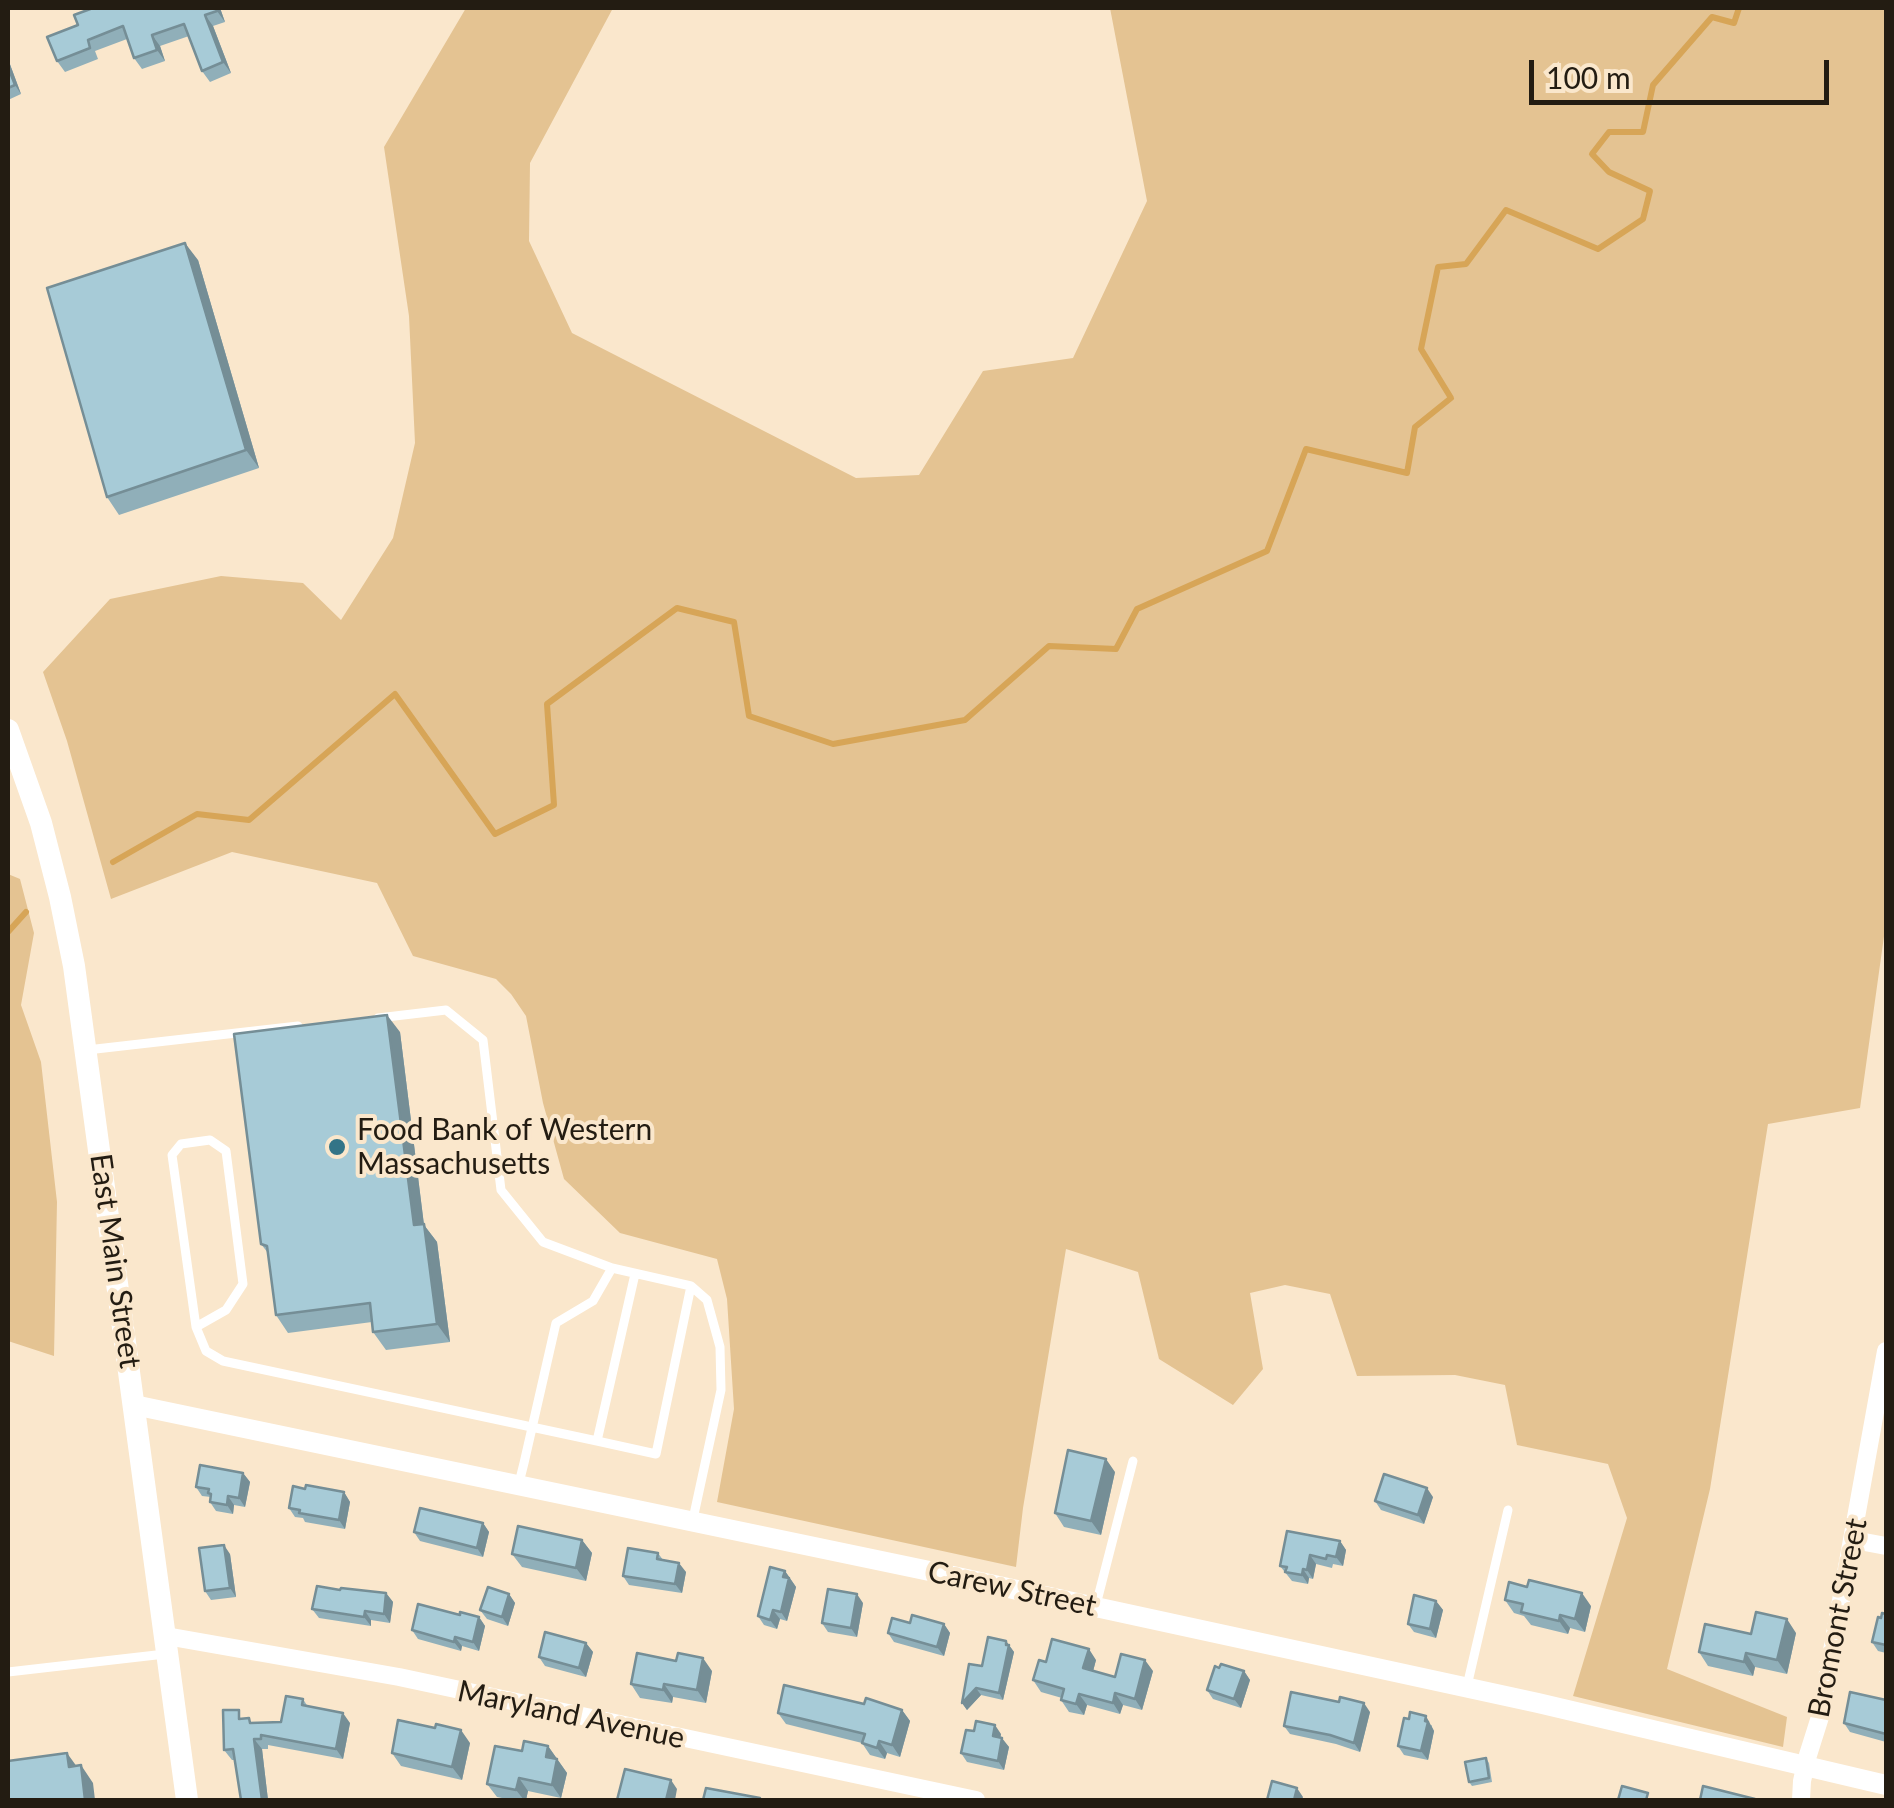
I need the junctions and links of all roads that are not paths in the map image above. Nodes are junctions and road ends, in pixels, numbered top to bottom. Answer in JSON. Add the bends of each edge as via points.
{"nodes":[{"id":1,"x":8,"y":730,"type":"edge"},
{"id":2,"x":376,"y":1018,"type":"edge"},
{"id":3,"x":304,"y":1026,"type":"edge"},
{"id":4,"x":87,"y":1050,"type":"junction"},
{"id":5,"x":612,"y":1268,"type":"junction"},
{"id":6,"x":634,"y":1274,"type":"junction"},
{"id":7,"x":691,"y":1286,"type":"junction"},
{"id":8,"x":196,"y":1327,"type":"junction"},
{"id":9,"x":1886,"y":1351,"type":"edge"},
{"id":10,"x":134,"y":1405,"type":"junction"},
{"id":11,"x":597,"y":1441,"type":"junction"},
{"id":12,"x":1133,"y":1462,"type":"dead end"},
{"id":13,"x":519,"y":1486,"type":"junction"},
{"id":14,"x":1508,"y":1510,"type":"dead end"},
{"id":15,"x":692,"y":1522,"type":"junction"},
{"id":16,"x":1854,"y":1540,"type":"junction"},
{"id":17,"x":1886,"y":1546,"type":"edge"},
{"id":18,"x":1096,"y":1607,"type":"junction"},
{"id":19,"x":167,"y":1645,"type":"junction"},
{"id":20,"x":8,"y":1672,"type":"edge"},
{"id":21,"x":1467,"y":1688,"type":"junction"},
{"id":22,"x":1806,"y":1766,"type":"junction"},
{"id":23,"x":1886,"y":1784,"type":"edge"},
{"id":24,"x":187,"y":1800,"type":"edge"},
{"id":25,"x":976,"y":1800,"type":"edge"},
{"id":26,"x":1801,"y":1800,"type":"edge"}],
"edges":[{"from":1,"to":4,"type":"main road","name":"East Main Street","via":[[60,897]]},
{"from":2,"to":5,"type":"lane","via":[[446,1010],[483,1040],[501,1190],[543,1242]]},
{"from":3,"to":4,"type":"lane"},
{"from":4,"to":10,"type":"main road","name":"East Main Street"},
{"from":5,"to":6,"type":"lane"},
{"from":5,"to":13,"type":"lane","via":[[593,1301],[556,1323]]},
{"from":6,"to":7,"type":"lane"},
{"from":6,"to":11,"type":"lane"},
{"from":7,"to":11,"type":"lane","via":[[656,1454]]},
{"from":7,"to":15,"type":"lane","via":[[707,1300],[720,1347],[721,1390]]},
{"from":8,"to":8,"type":"lane","via":[[172,1155],[181,1144],[210,1140],[226,1151],[243,1284],[226,1310]]},
{"from":8,"to":11,"type":"lane","via":[[206,1351],[222,1361]]},
{"from":9,"to":16,"type":"street","name":"Bromont Street"},
{"from":10,"to":13,"type":"street","name":"Carew Street"},
{"from":10,"to":19,"type":"main road","name":"East Main Street"},
{"from":12,"to":18,"type":"lane"},
{"from":13,"to":15,"type":"street","name":"Carew Street"},
{"from":14,"to":21,"type":"lane"},
{"from":15,"to":18,"type":"street","name":"Carew Street"},
{"from":16,"to":17,"type":"street"},
{"from":16,"to":22,"type":"street","name":"Bromont Street"},
{"from":18,"to":21,"type":"street","name":"Carew Street"},
{"from":19,"to":20,"type":"lane"},
{"from":19,"to":24,"type":"main road","name":"East Main Street"},
{"from":19,"to":25,"type":"street","name":"Maryland Avenue","via":[[399,1677]]},
{"from":21,"to":22,"type":"street","name":"Carew Street"},
{"from":22,"to":23,"type":"street","name":"Carew Street"},
{"from":22,"to":26,"type":"street","name":"Bromont Street"}]}
